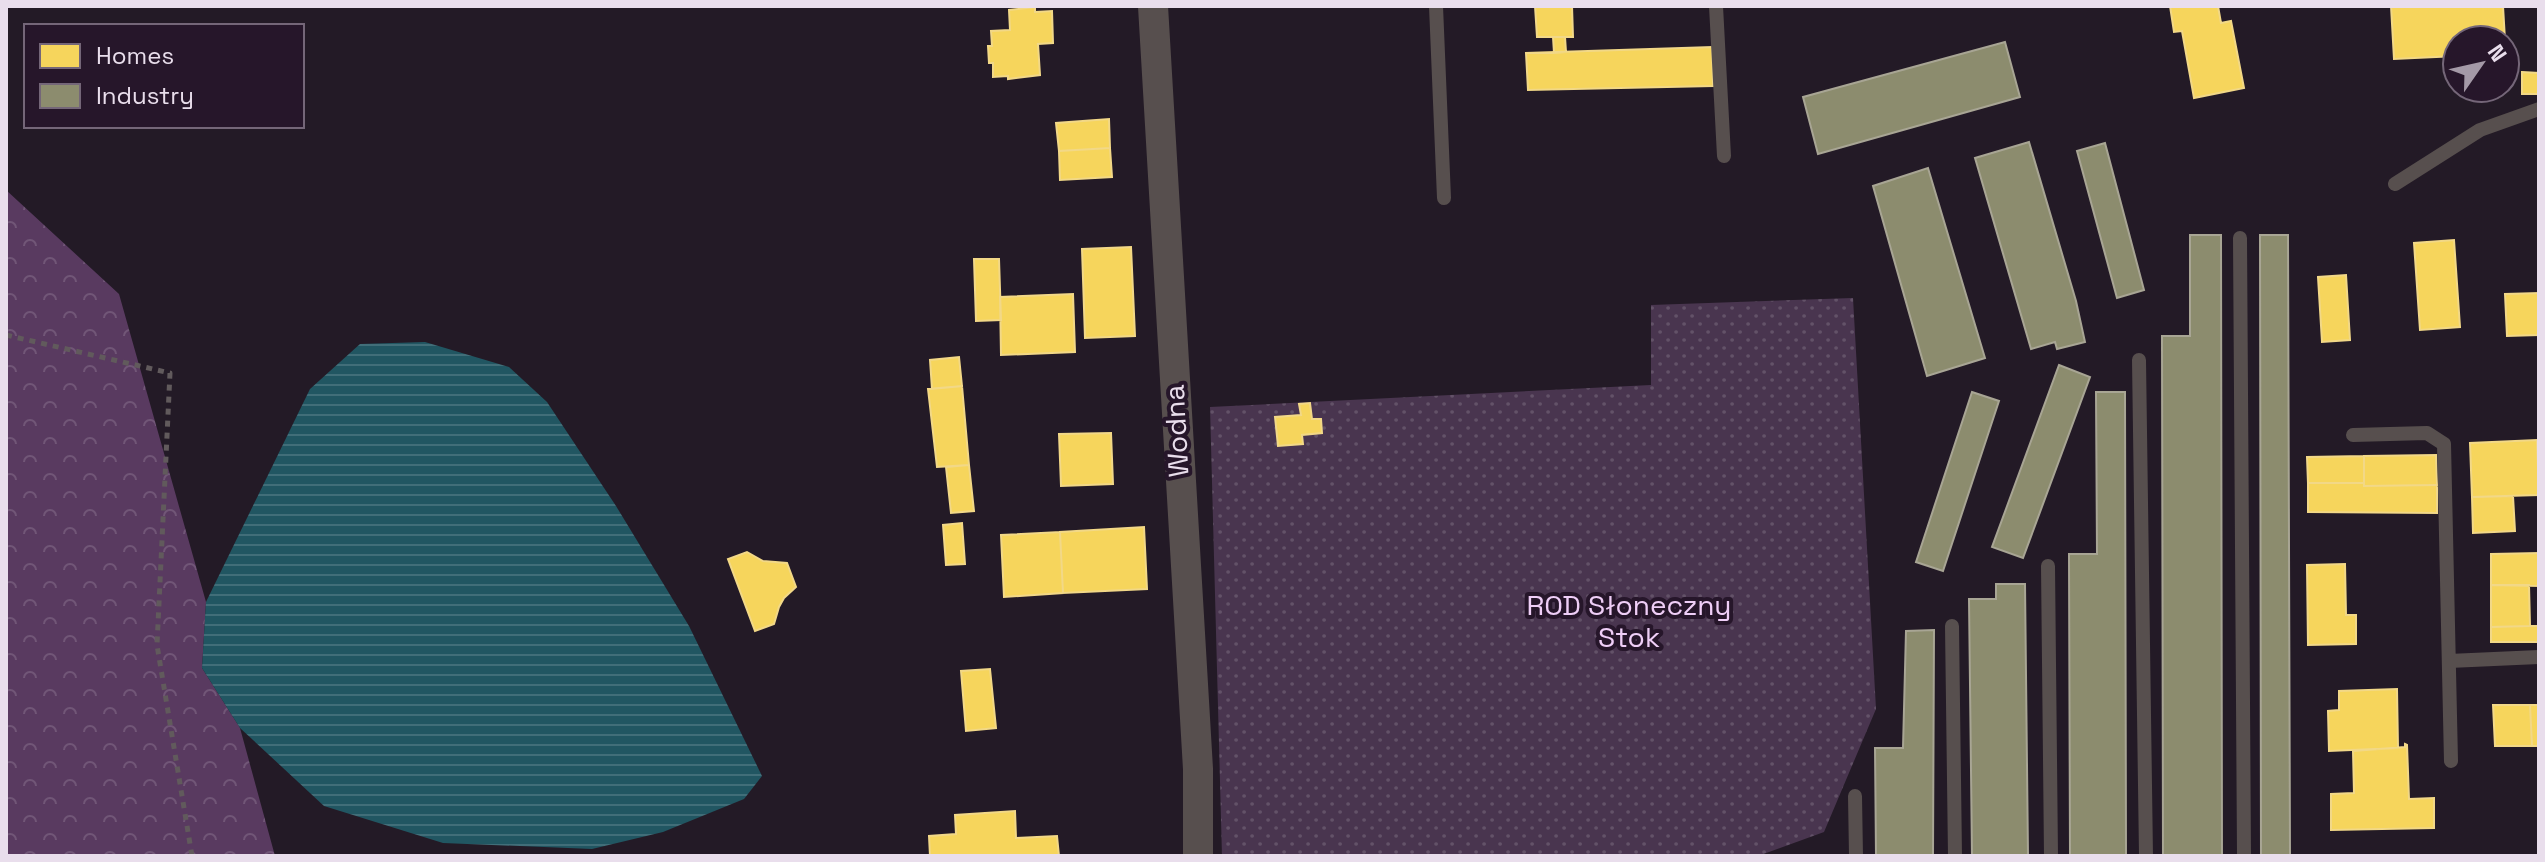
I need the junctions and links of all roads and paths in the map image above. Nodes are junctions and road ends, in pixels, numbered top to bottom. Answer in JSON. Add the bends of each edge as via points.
{"nodes":[{"id":1,"x":1153,"y":6,"type":"edge"},
{"id":2,"x":1436,"y":6,"type":"edge"},
{"id":3,"x":1716,"y":6,"type":"edge"},
{"id":4,"x":2539,"y":109,"type":"edge"},
{"id":5,"x":1724,"y":156,"type":"dead end"},
{"id":6,"x":2395,"y":184,"type":"dead end"},
{"id":7,"x":1444,"y":198,"type":"dead end"},
{"id":8,"x":2240,"y":238,"type":"dead end"},
{"id":9,"x":6,"y":335,"type":"edge"},
{"id":10,"x":2139,"y":360,"type":"dead end"},
{"id":11,"x":2353,"y":435,"type":"dead end"},
{"id":12,"x":2048,"y":566,"type":"dead end"},
{"id":13,"x":1952,"y":626,"type":"dead end"},
{"id":14,"x":2539,"y":657,"type":"edge"},
{"id":15,"x":2449,"y":661,"type":"junction"},
{"id":16,"x":2451,"y":761,"type":"dead end"},
{"id":17,"x":1855,"y":796,"type":"dead end"},
{"id":18,"x":192,"y":856,"type":"edge"},
{"id":19,"x":1198,"y":856,"type":"edge"},
{"id":20,"x":1856,"y":856,"type":"edge"},
{"id":21,"x":1955,"y":856,"type":"edge"},
{"id":22,"x":2051,"y":856,"type":"edge"},
{"id":23,"x":2146,"y":856,"type":"edge"},
{"id":24,"x":2244,"y":856,"type":"edge"}],
"edges":[{"from":1,"to":19,"type":"street","name":"Wodna","via":[[1198,769]]},
{"from":2,"to":7,"type":"lane"},
{"from":3,"to":5,"type":"lane"},
{"from":4,"to":6,"type":"lane","via":[[2480,130]]},
{"from":8,"to":24,"type":"lane"},
{"from":9,"to":18,"type":"path","via":[[170,373],[157,645]]},
{"from":10,"to":23,"type":"lane"},
{"from":11,"to":15,"type":"lane","via":[[2427,433],[2444,444]]},
{"from":12,"to":22,"type":"lane"},
{"from":13,"to":21,"type":"lane"},
{"from":14,"to":15,"type":"lane"},
{"from":15,"to":16,"type":"lane"},
{"from":17,"to":20,"type":"lane"}]}
